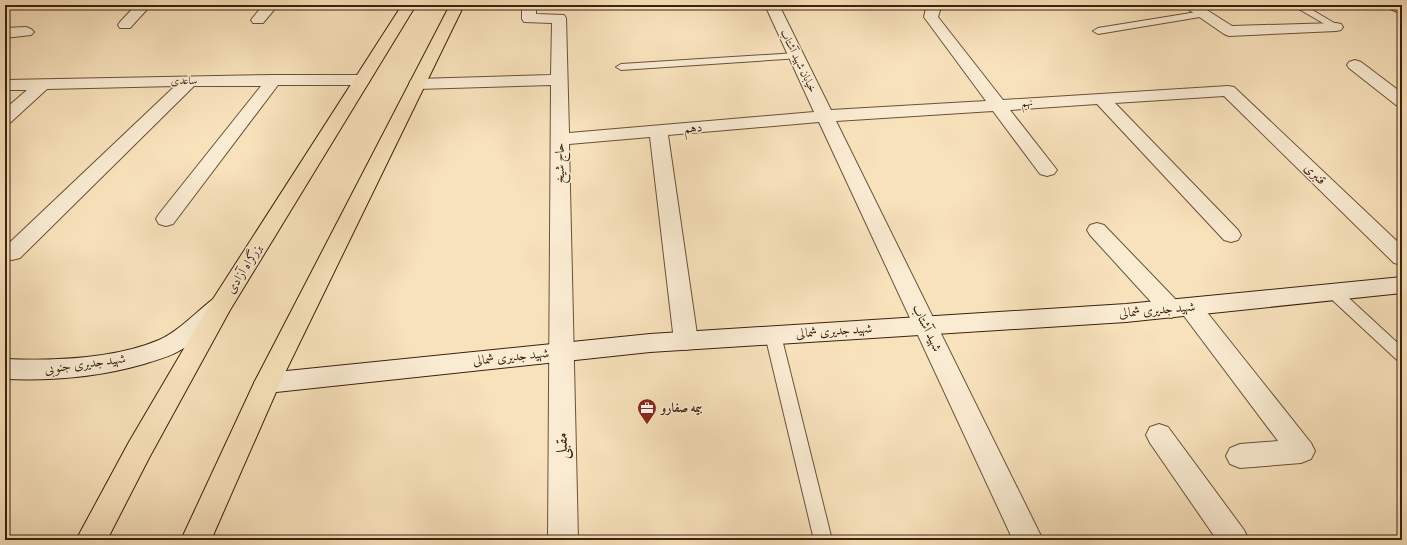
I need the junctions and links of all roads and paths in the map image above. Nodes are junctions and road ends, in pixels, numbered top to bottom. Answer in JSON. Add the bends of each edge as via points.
{"nodes":[{"id":1,"x":144,"y":5,"type":"edge"},
{"id":2,"x":271,"y":5,"type":"edge"},
{"id":3,"x":409,"y":5,"type":"edge"},
{"id":4,"x":457,"y":5,"type":"edge"},
{"id":5,"x":529,"y":5,"type":"edge"},
{"id":6,"x":772,"y":5,"type":"edge"},
{"id":7,"x":931,"y":5,"type":"edge"},
{"id":8,"x":1189,"y":5,"type":"edge"},
{"id":9,"x":1297,"y":5,"type":"edge"},
{"id":10,"x":1393,"y":5,"type":"edge"},
{"id":11,"x":1402,"y":10,"type":"edge"},
{"id":12,"x":1203,"y":14,"type":"junction"},
{"id":13,"x":258,"y":20,"type":"dead end"},
{"id":14,"x":125,"y":25,"type":"dead end"},
{"id":15,"x":1336,"y":27,"type":"joint"},
{"id":16,"x":1098,"y":31,"type":"dead end"},
{"id":17,"x":26,"y":32,"type":"dead end"},
{"id":18,"x":5,"y":33,"type":"edge"},
{"id":19,"x":796,"y":56,"type":"junction"},
{"id":20,"x":1355,"y":65,"type":"dead end"},
{"id":21,"x":621,"y":67,"type":"dead end"},
{"id":22,"x":274,"y":80,"type":"junction"},
{"id":23,"x":362,"y":80,"type":"junction"},
{"id":24,"x":560,"y":80,"type":"junction"},
{"id":25,"x":190,"y":81,"type":"junction"},
{"id":26,"x":43,"y":84,"type":"junction"},
{"id":27,"x":417,"y":84,"type":"junction"},
{"id":28,"x":5,"y":85,"type":"edge"},
{"id":29,"x":1228,"y":91,"type":"joint"},
{"id":30,"x":1101,"y":99,"type":"junction"},
{"id":31,"x":1402,"y":101,"type":"edge"},
{"id":32,"x":998,"y":105,"type":"junction"},
{"id":33,"x":825,"y":116,"type":"junction"},
{"id":34,"x":5,"y":118,"type":"edge"},
{"id":35,"x":658,"y":131,"type":"junction"},
{"id":36,"x":560,"y":139,"type":"junction"},
{"id":37,"x":1047,"y":170,"type":"dead end"},
{"id":38,"x":166,"y":219,"type":"dead end"},
{"id":39,"x":1097,"y":230,"type":"dead end"},
{"id":40,"x":1231,"y":235,"type":"dead end"},
{"id":41,"x":12,"y":253,"type":"dead end"},
{"id":42,"x":1402,"y":258,"type":"edge"},
{"id":43,"x":1402,"y":285,"type":"edge"},
{"id":44,"x":1333,"y":292,"type":"junction"},
{"id":45,"x":221,"y":305,"type":"junction"},
{"id":46,"x":1180,"y":308,"type":"junction"},
{"id":47,"x":926,"y":325,"type":"junction"},
{"id":48,"x":772,"y":335,"type":"junction"},
{"id":49,"x":686,"y":340,"type":"junction"},
{"id":50,"x":561,"y":352,"type":"junction"},
{"id":51,"x":1402,"y":356,"type":"edge"},
{"id":52,"x":5,"y":369,"type":"edge"},
{"id":53,"x":267,"y":383,"type":"junction"},
{"id":54,"x":1159,"y":435,"type":"dead end"},
{"id":55,"x":1240,"y":456,"type":"dead end"},
{"id":56,"x":91,"y":540,"type":"edge"},
{"id":57,"x":196,"y":540,"type":"edge"},
{"id":58,"x":563,"y":540,"type":"edge"},
{"id":59,"x":823,"y":540,"type":"edge"},
{"id":60,"x":1028,"y":540,"type":"edge"},
{"id":61,"x":1234,"y":540,"type":"edge"}],
"edges":[{"from":1,"to":14,"type":"street"},
{"from":2,"to":13,"type":"street"},
{"from":3,"to":23,"type":"highway","name":"بزرگراه آزادی"},
{"from":4,"to":27,"type":"highway"},
{"from":5,"to":24,"type":"street","name":"حاج شیخ","via":[[529,19],[559,18]]},
{"from":6,"to":19,"type":"street","name":"خیابان شهید آشتاب"},
{"from":7,"to":32,"type":"street","via":[[934,7],[931,17]]},
{"from":8,"to":12,"type":"street"},
{"from":9,"to":15,"type":"lane"},
{"from":10,"to":11,"type":"street"},
{"from":12,"to":15,"type":"street","via":[[1229,31]]},
{"from":12,"to":16,"type":"lane"},
{"from":17,"to":18,"type":"street"},
{"from":19,"to":21,"type":"lane"},
{"from":19,"to":33,"type":"street","name":"خیابان شهید آشتاب"},
{"from":20,"to":31,"type":"street"},
{"from":22,"to":23,"type":"street","name":"ساعدی"},
{"from":22,"to":25,"type":"street","name":"ساعدی"},
{"from":22,"to":38,"type":"street"},
{"from":23,"to":45,"type":"highway","name":"بزرگراه آزادی"},
{"from":24,"to":27,"type":"street"},
{"from":24,"to":36,"type":"street","name":"حاج شیخ"},
{"from":25,"to":26,"type":"street","name":"ساعدی"},
{"from":25,"to":41,"type":"street"},
{"from":26,"to":28,"type":"street","name":"ساعدی"},
{"from":26,"to":34,"type":"street"},
{"from":27,"to":53,"type":"highway"},
{"from":29,"to":30,"type":"street","name":"نهم"},
{"from":29,"to":42,"type":"street","name":"قنبری"},
{"from":30,"to":32,"type":"street","name":"نهم"},
{"from":30,"to":40,"type":"street"},
{"from":32,"to":33,"type":"street","name":"نهم"},
{"from":32,"to":37,"type":"street"},
{"from":33,"to":35,"type":"street","name":"دهم"},
{"from":33,"to":47,"type":"street","name":"شهید آشتاب"},
{"from":35,"to":36,"type":"street","name":"دهم"},
{"from":35,"to":49,"type":"street"},
{"from":36,"to":50,"type":"street","name":"حاج شیخ"},
{"from":39,"to":46,"type":"street"},
{"from":43,"to":44,"type":"street","name":"شهید جدیری شمالی"},
{"from":44,"to":46,"type":"street","name":"شهید جدیری شمالی"},
{"from":44,"to":51,"type":"lane"},
{"from":45,"to":52,"type":"street","name":"شهید جدیری جنوبی","via":[[169,346],[117,362],[34,371]]},
{"from":45,"to":56,"type":"highway","name":"بزرگراه آزادی"},
{"from":46,"to":47,"type":"street","name":"شهید جدیری شمالی"},
{"from":46,"to":55,"type":"street","via":[[1301,452]]},
{"from":47,"to":48,"type":"street","name":"شهید جدیری شمالی"},
{"from":47,"to":60,"type":"street","name":"شهید آشتاب"},
{"from":48,"to":49,"type":"street","name":"شهید جدیری شمالی"},
{"from":48,"to":59,"type":"lane"},
{"from":49,"to":50,"type":"street","name":"شهید جدیری شمالی"},
{"from":50,"to":53,"type":"street","name":"شهید جدیری شمالی"},
{"from":50,"to":58,"type":"street","name":"مقبلی"},
{"from":53,"to":57,"type":"highway"},
{"from":54,"to":61,"type":"street"}]}
